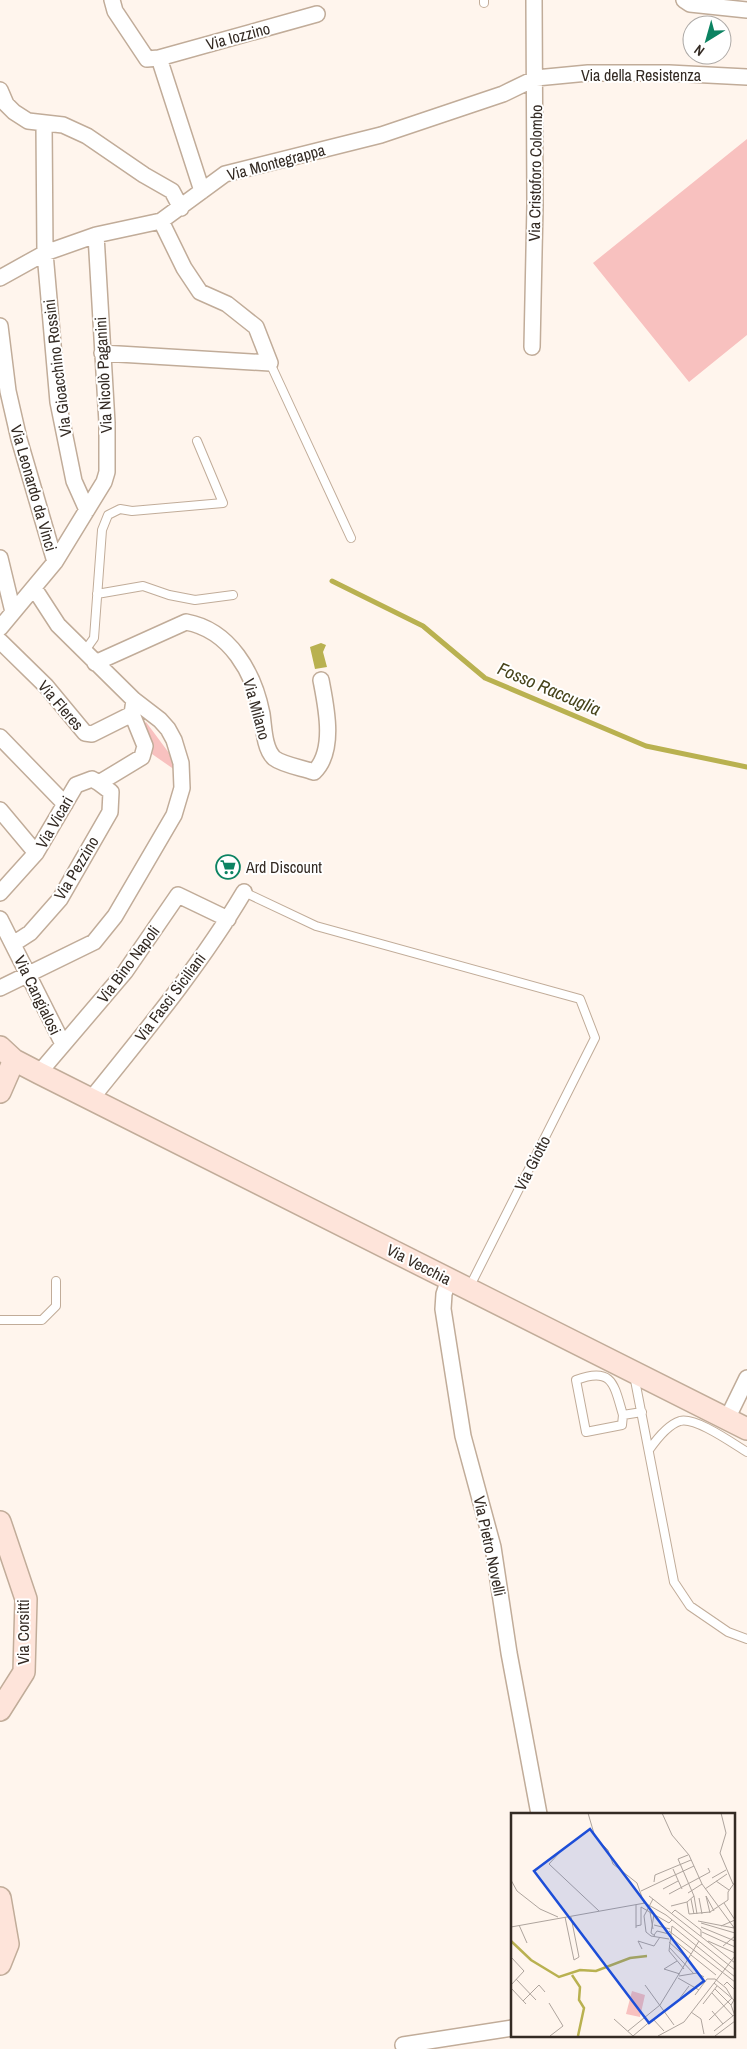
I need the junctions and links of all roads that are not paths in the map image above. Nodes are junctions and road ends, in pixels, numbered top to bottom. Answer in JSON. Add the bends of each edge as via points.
{"nodes":[{"id":1,"x":112,"y":0,"type":"edge"},
{"id":2,"x":534,"y":0,"type":"edge"},
{"id":3,"x":684,"y":0,"type":"edge"},
{"id":4,"x":747,"y":10,"type":"edge"},
{"id":5,"x":318,"y":14,"type":"dead end"},
{"id":6,"x":159,"y":58,"type":"junction"},
{"id":7,"x":747,"y":77,"type":"edge"},
{"id":8,"x":536,"y":78,"type":"junction"},
{"id":9,"x":0,"y":90,"type":"edge"},
{"id":10,"x":44,"y":124,"type":"junction"},
{"id":11,"x":202,"y":191,"type":"junction"},
{"id":12,"x":181,"y":208,"type":"junction"},
{"id":13,"x":161,"y":221,"type":"junction"},
{"id":14,"x":96,"y":234,"type":"junction"},
{"id":15,"x":45,"y":254,"type":"junction"},
{"id":16,"x":0,"y":278,"type":"edge"},
{"id":17,"x":0,"y":326,"type":"edge"},
{"id":18,"x":532,"y":347,"type":"dead end"},
{"id":19,"x":102,"y":353,"type":"junction"},
{"id":20,"x":270,"y":364,"type":"junction"},
{"id":21,"x":197,"y":441,"type":"dead end"},
{"id":22,"x":87,"y":510,"type":"junction"},
{"id":23,"x":351,"y":538,"type":"dead end"},
{"id":24,"x":0,"y":558,"type":"edge"},
{"id":25,"x":55,"y":562,"type":"junction"},
{"id":26,"x":34,"y":588,"type":"junction"},
{"id":27,"x":97,"y":594,"type":"junction"},
{"id":28,"x":233,"y":595,"type":"dead end"},
{"id":29,"x":13,"y":612,"type":"junction"},
{"id":30,"x":0,"y":628,"type":"edge"},
{"id":31,"x":0,"y":641,"type":"edge"},
{"id":32,"x":90,"y":658,"type":"junction"},
{"id":33,"x":321,"y":680,"type":"dead end"},
{"id":34,"x":133,"y":707,"type":"junction"},
{"id":35,"x":0,"y":737,"type":"edge"},
{"id":36,"x":99,"y":783,"type":"junction"},
{"id":37,"x":65,"y":804,"type":"junction"},
{"id":38,"x":0,"y":810,"type":"edge"},
{"id":39,"x":36,"y":853,"type":"junction"},
{"id":40,"x":244,"y":892,"type":"joint"},
{"id":41,"x":0,"y":893,"type":"edge"},
{"id":42,"x":228,"y":919,"type":"junction"},
{"id":43,"x":2,"y":928,"type":"edge"},
{"id":44,"x":13,"y":944,"type":"junction"},
{"id":45,"x":28,"y":975,"type":"junction"},
{"id":46,"x":0,"y":988,"type":"edge"},
{"id":47,"x":62,"y":1044,"type":"junction"},
{"id":48,"x":7,"y":1054,"type":"edge"},
{"id":49,"x":39,"y":1073,"type":"junction"},
{"id":50,"x":0,"y":1092,"type":"edge"},
{"id":51,"x":91,"y":1099,"type":"junction"},
{"id":52,"x":449,"y":1279,"type":"junction"},
{"id":53,"x":56,"y":1281,"type":"dead end"},
{"id":54,"x":469,"y":1289,"type":"junction"},
{"id":55,"x":0,"y":1320,"type":"edge"},
{"id":56,"x":634,"y":1373,"type":"junction"},
{"id":57,"x":747,"y":1378,"type":"edge"},
{"id":58,"x":642,"y":1412,"type":"junction"},
{"id":59,"x":623,"y":1415,"type":"junction"},
{"id":60,"x":727,"y":1419,"type":"junction"},
{"id":61,"x":747,"y":1429,"type":"edge"},
{"id":62,"x":649,"y":1450,"type":"junction"},
{"id":63,"x":747,"y":1452,"type":"edge"},
{"id":64,"x":0,"y":1522,"type":"edge"},
{"id":65,"x":747,"y":1639,"type":"edge"},
{"id":66,"x":0,"y":1710,"type":"edge"},
{"id":67,"x":539,"y":1813,"type":"edge"},
{"id":68,"x":0,"y":1898,"type":"edge"},
{"id":69,"x":0,"y":1964,"type":"edge"},
{"id":70,"x":511,"y":2028,"type":"edge"},
{"id":71,"x":403,"y":2045,"type":"dead end"}],
"edges":[{"from":1,"to":6,"type":"street","via":[[115,11],[147,59]]},
{"from":2,"to":8,"type":"street","name":"Via Cristoforo Colombo"},
{"from":3,"to":4,"type":"street","via":[[690,4]]},
{"from":5,"to":6,"type":"street","name":"Via Iozzino"},
{"from":6,"to":11,"type":"street"},
{"from":7,"to":8,"type":"street","name":"Via della Resistenza","via":[[588,73]]},
{"from":8,"to":11,"type":"street","name":"Via Montegrappa","via":[[502,94],[380,135],[225,174]]},
{"from":8,"to":18,"type":"street","name":"Via Cristoforo Colombo"},
{"from":9,"to":10,"type":"street","via":[[14,112],[28,121]]},
{"from":10,"to":12,"type":"street","via":[[63,125],[102,146],[172,191]]},
{"from":10,"to":15,"type":"street","name":"Via Gioacchino Rossini"},
{"from":11,"to":12,"type":"street","name":"Via Montegrappa"},
{"from":12,"to":13,"type":"street","name":"Via Montegrappa"},
{"from":13,"to":14,"type":"street","name":"Via Montegrappa"},
{"from":13,"to":20,"type":"street","via":[[200,292],[227,304],[256,327]]},
{"from":14,"to":15,"type":"street","name":"Via Montegrappa"},
{"from":14,"to":19,"type":"street","name":"Via Nicolò Paganini"},
{"from":15,"to":16,"type":"street","name":"Via Montegrappa"},
{"from":15,"to":22,"type":"street","name":"Via Gioacchino Rossini","via":[[58,402],[74,481]]},
{"from":17,"to":25,"type":"street","name":"Via Leonardo da Vinci","via":[[8,391],[19,439]]},
{"from":19,"to":20,"type":"street"},
{"from":19,"to":22,"type":"street","name":"Via Nicolò Paganini","via":[[107,472]]},
{"from":20,"to":23,"type":"lane"},
{"from":21,"to":27,"type":"lane","via":[[223,503],[132,511],[120,509],[108,514],[102,525]]},
{"from":22,"to":25,"type":"street","name":"Via Nicolò Paganini"},
{"from":24,"to":29,"type":"street"},
{"from":25,"to":26,"type":"street","name":"Via Nicolò Paganini"},
{"from":26,"to":29,"type":"street","name":"Via Nicolò Paganini"},
{"from":26,"to":32,"type":"street","via":[[58,625]]},
{"from":27,"to":28,"type":"lane","via":[[143,586],[195,600]]},
{"from":27,"to":32,"type":"lane"},
{"from":29,"to":30,"type":"street","name":"Via Nicolò Paganini"},
{"from":31,"to":34,"type":"street","name":"Via Fleres","via":[[46,686],[85,733],[92,734]]},
{"from":32,"to":33,"type":"street","name":"Via Milano","via":[[186,622],[215,632],[240,658],[250,677],[268,750],[276,759],[314,772],[321,765],[329,723]]},
{"from":32,"to":34,"type":"street"},
{"from":34,"to":36,"type":"street","name":"Via Vicari","via":[[144,742],[144,753]]},
{"from":34,"to":45,"type":"street","via":[[160,720],[174,740],[181,762],[182,788],[174,815],[115,916],[94,942]]},
{"from":35,"to":37,"type":"street"},
{"from":36,"to":37,"type":"street","name":"Via Vicari","via":[[92,779],[76,785]]},
{"from":36,"to":44,"type":"street","name":"Via Pezzino","via":[[111,792],[110,812],[60,899],[30,933]]},
{"from":37,"to":39,"type":"street","name":"Via Vicari"},
{"from":38,"to":39,"type":"street"},
{"from":39,"to":41,"type":"street","name":"Via Vicari"},
{"from":40,"to":42,"type":"street","name":"Via Fasci Siciliani"},
{"from":40,"to":54,"type":"lane","name":"Via Giotto","via":[[316,926],[580,999],[595,1038]]},
{"from":42,"to":47,"type":"street","name":"Via Bino Napoli","via":[[178,895],[125,972]]},
{"from":42,"to":51,"type":"street","name":"Via Fasci Siciliani","via":[[160,1013]]},
{"from":43,"to":44,"type":"street","name":"Via Cangialosi"},
{"from":44,"to":45,"type":"street","name":"Via Cangialosi"},
{"from":45,"to":46,"type":"street"},
{"from":45,"to":47,"type":"street","name":"Via Cangialosi"},
{"from":47,"to":49,"type":"street","name":"Via Bino Napoli"},
{"from":48,"to":49,"type":"street","name":"Via Vecchia"},
{"from":48,"to":50,"type":"street"},
{"from":49,"to":51,"type":"street","name":"Via Vecchia"},
{"from":51,"to":52,"type":"street","name":"Via Vecchia"},
{"from":52,"to":54,"type":"street","name":"Via Vecchia"},
{"from":52,"to":67,"type":"street","name":"Via Pietro Novelli","via":[[443,1309],[463,1436],[493,1547]]},
{"from":53,"to":55,"type":"lane","via":[[56,1306],[42,1320]]},
{"from":54,"to":56,"type":"street","name":"Via Vecchia"},
{"from":56,"to":58,"type":"lane"},
{"from":56,"to":60,"type":"street","name":"Via Vecchia"},
{"from":57,"to":60,"type":"street"},
{"from":58,"to":59,"type":"lane"},
{"from":58,"to":62,"type":"lane"},
{"from":59,"to":59,"type":"lane","via":[[622,1425],[586,1432],[576,1380],[589,1375],[607,1378],[614,1383]]},
{"from":60,"to":61,"type":"street","name":"Via Vecchia"},
{"from":62,"to":63,"type":"lane","via":[[661,1434],[680,1421],[696,1423]]},
{"from":62,"to":65,"type":"lane","via":[[674,1582],[690,1606],[728,1632]]},
{"from":64,"to":66,"type":"street","name":"Via Corsitti","via":[[26,1600],[24,1672]]},
{"from":68,"to":69,"type":"street","via":[[8,1944]]},
{"from":70,"to":71,"type":"street"}]}
